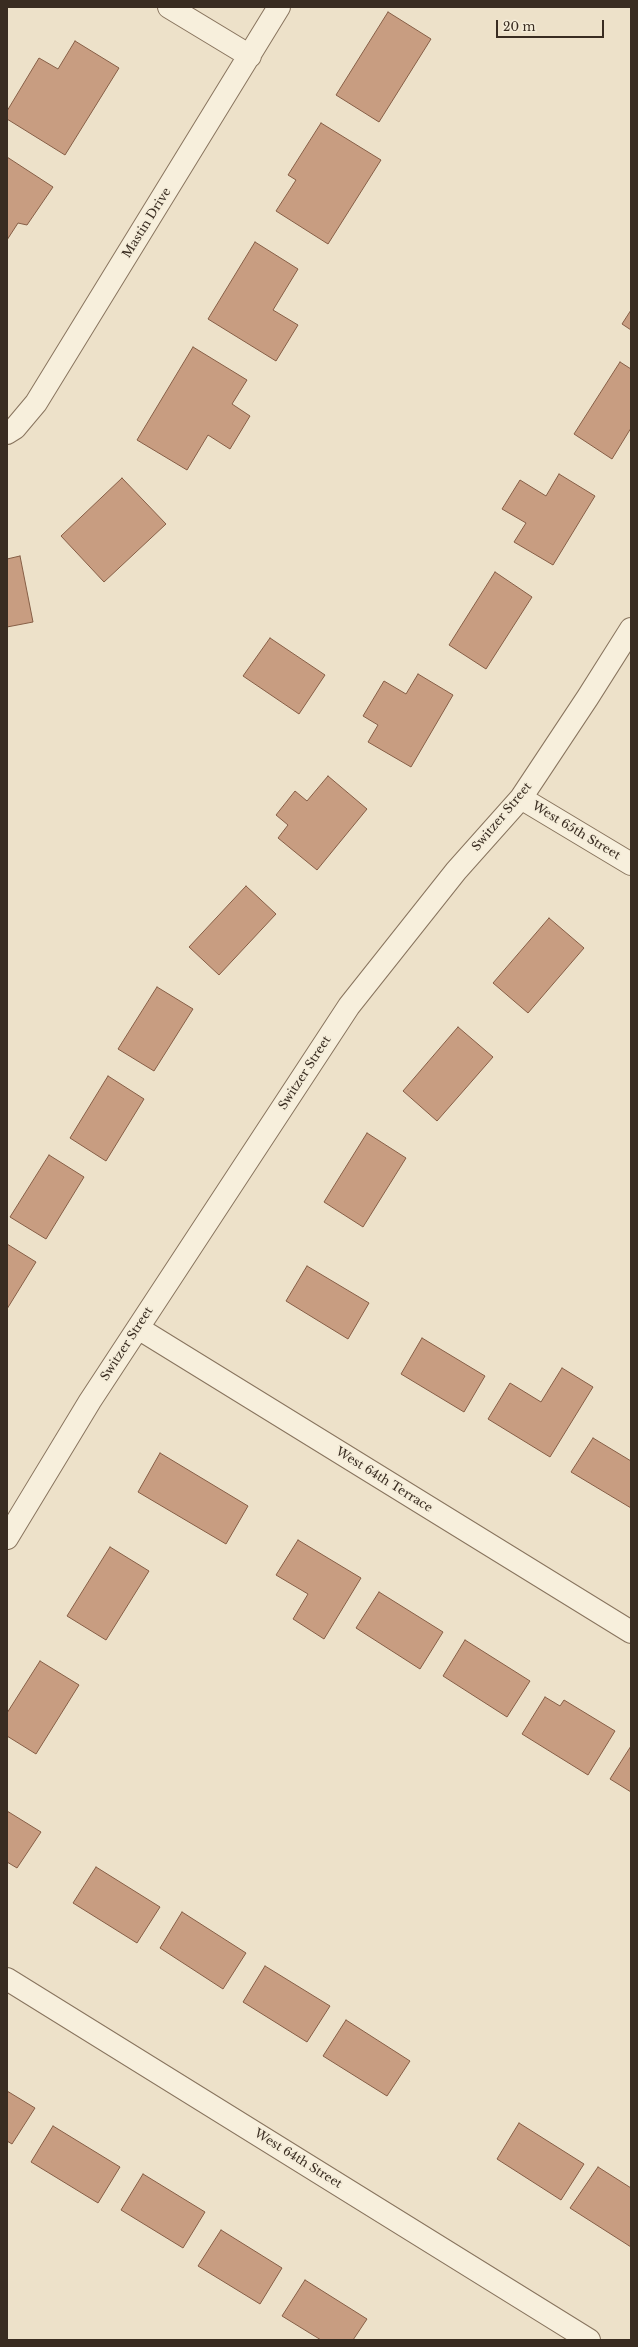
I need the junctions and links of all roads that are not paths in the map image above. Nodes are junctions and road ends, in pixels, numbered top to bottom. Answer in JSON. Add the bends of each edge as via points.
{"nodes":[{"id":1,"x":169,"y":7,"type":"edge"},
{"id":2,"x":279,"y":7,"type":"edge"},
{"id":3,"x":250,"y":56,"type":"junction"},
{"id":4,"x":7,"y":433,"type":"edge"},
{"id":5,"x":631,"y":629,"type":"edge"},
{"id":6,"x":521,"y":798,"type":"junction"},
{"id":7,"x":631,"y":864,"type":"edge"},
{"id":8,"x":138,"y":1328,"type":"junction"},
{"id":9,"x":7,"y":1538,"type":"edge"},
{"id":10,"x":631,"y":1632,"type":"edge"},
{"id":11,"x":7,"y":1979,"type":"edge"},
{"id":12,"x":589,"y":2340,"type":"edge"}],
"edges":[{"from":1,"to":3,"type":"street"},
{"from":2,"to":3,"type":"street","name":"Mastin Drive"},
{"from":3,"to":4,"type":"street","name":"Mastin Drive","via":[[36,403]]},
{"from":5,"to":6,"type":"street","name":"Switzer Street"},
{"from":6,"to":7,"type":"street","name":"West 65th Street"},
{"from":6,"to":8,"type":"street","name":"Switzer Street","via":[[456,871],[349,1006]]},
{"from":8,"to":9,"type":"street","name":"Switzer Street"},
{"from":8,"to":10,"type":"street","name":"West 64th Terrace"},
{"from":11,"to":12,"type":"street","name":"West 64th Street"}]}
